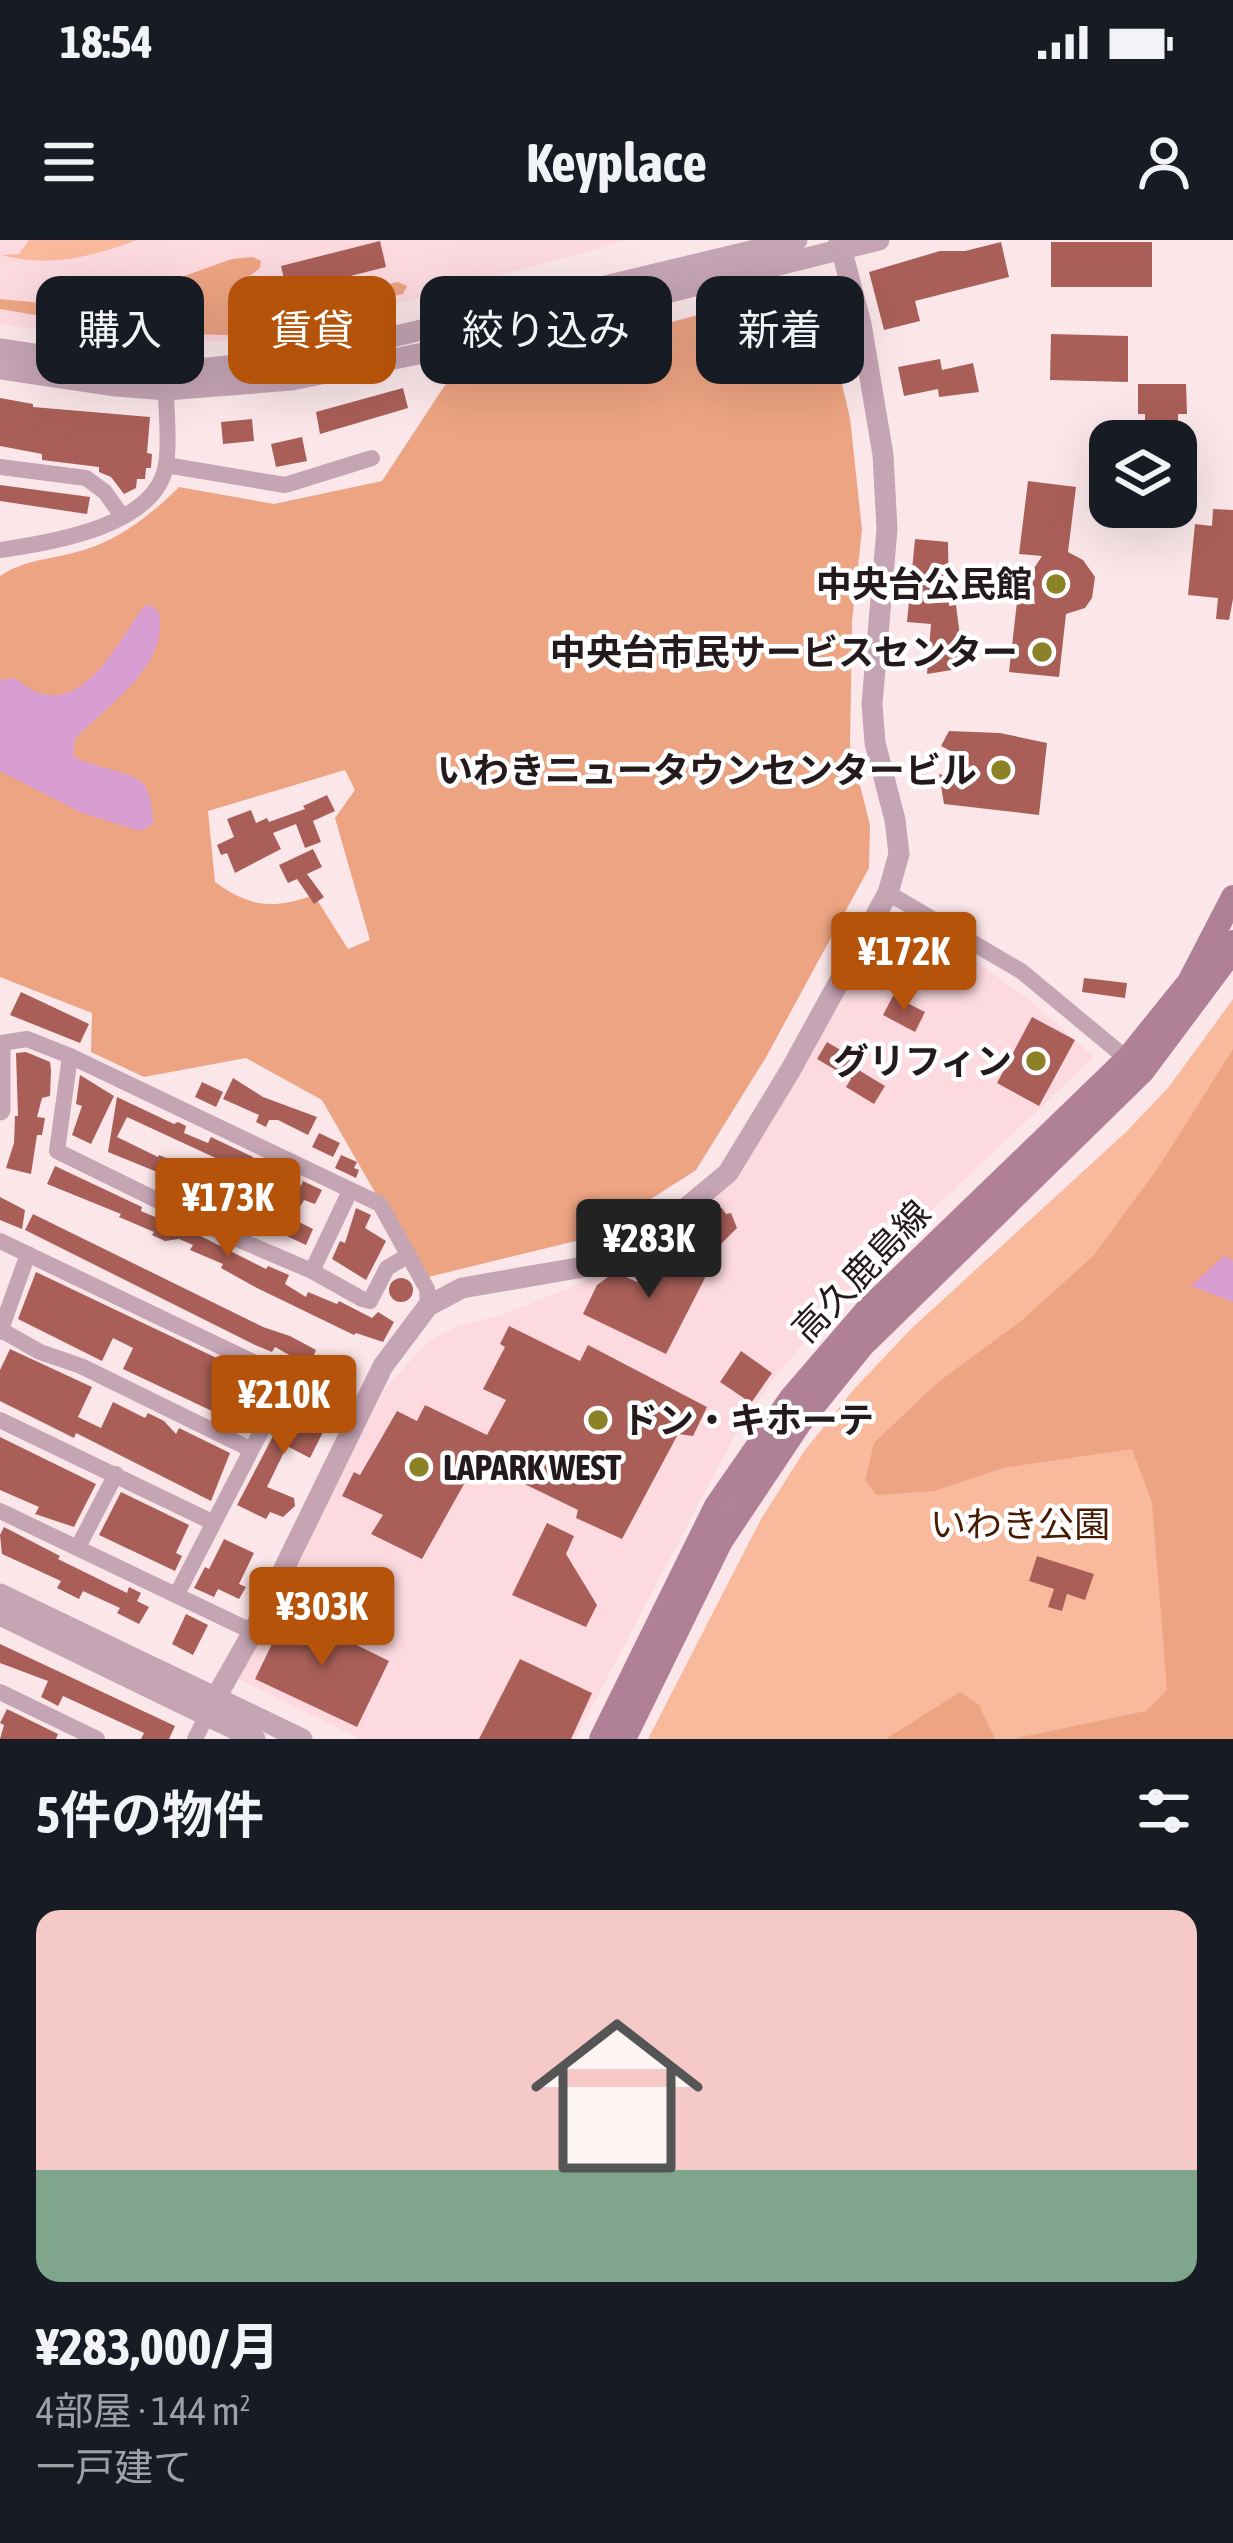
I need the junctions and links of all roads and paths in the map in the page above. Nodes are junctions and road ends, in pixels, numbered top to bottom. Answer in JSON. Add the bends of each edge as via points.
{"nodes":[{"id":1,"x":797,"y":240,"type":"edge"},
{"id":2,"x":879,"y":240,"type":"edge"},
{"id":3,"x":840,"y":245,"type":"edge"},
{"id":4,"x":0,"y":349,"type":"edge"},
{"id":5,"x":0,"y":369,"type":"edge"},
{"id":6,"x":166,"y":390,"type":"junction"},
{"id":7,"x":372,"y":458,"type":"dead end"},
{"id":8,"x":166,"y":465,"type":"junction"},
{"id":9,"x":0,"y":467,"type":"edge"},
{"id":10,"x":122,"y":516,"type":"junction"},
{"id":11,"x":0,"y":550,"type":"edge"},
{"id":12,"x":888,"y":892,"type":"junction"},
{"id":13,"x":1233,"y":897,"type":"edge"},
{"id":14,"x":1233,"y":942,"type":"edge"},
{"id":15,"x":0,"y":1046,"type":"edge"},
{"id":16,"x":70,"y":1056,"type":"junction"},
{"id":17,"x":1134,"y":1066,"type":"junction"},
{"id":18,"x":0,"y":1110,"type":"edge"},
{"id":19,"x":350,"y":1191,"type":"junction"},
{"id":20,"x":0,"y":1241,"type":"edge"},
{"id":21,"x":28,"y":1254,"type":"junction"},
{"id":22,"x":409,"y":1255,"type":"junction"},
{"id":23,"x":312,"y":1271,"type":"junction"},
{"id":24,"x":428,"y":1306,"type":"junction"},
{"id":25,"x":0,"y":1330,"type":"edge"},
{"id":26,"x":288,"y":1379,"type":"junction"},
{"id":27,"x":360,"y":1413,"type":"junction"},
{"id":28,"x":0,"y":1420,"type":"edge"},
{"id":29,"x":250,"y":1449,"type":"junction"},
{"id":30,"x":116,"y":1474,"type":"junction"},
{"id":31,"x":0,"y":1511,"type":"edge"},
{"id":32,"x":212,"y":1522,"type":"junction"},
{"id":33,"x":78,"y":1547,"type":"junction"},
{"id":34,"x":0,"y":1594,"type":"edge"},
{"id":35,"x":177,"y":1594,"type":"junction"},
{"id":36,"x":0,"y":1615,"type":"edge"},
{"id":37,"x":253,"y":1632,"type":"junction"},
{"id":38,"x":0,"y":1693,"type":"edge"},
{"id":39,"x":211,"y":1706,"type":"junction"},
{"id":40,"x":89,"y":1738,"type":"edge"},
{"id":41,"x":196,"y":1739,"type":"edge"},
{"id":42,"x":255,"y":1739,"type":"edge"},
{"id":43,"x":302,"y":1739,"type":"edge"},
{"id":44,"x":601,"y":1739,"type":"edge"},
{"id":45,"x":624,"y":1739,"type":"edge"}],
"edges":[{"from":1,"to":4,"type":"street","via":[[304,358],[198,369]]},
{"from":2,"to":3,"type":"street"},
{"from":3,"to":6,"type":"street","via":[[413,355],[292,380]]},
{"from":3,"to":12,"type":"street","via":[[883,455],[887,530],[872,704],[899,854]]},
{"from":5,"to":6,"type":"street"},
{"from":6,"to":8,"type":"street"},
{"from":7,"to":8,"type":"street","via":[[285,484]]},
{"from":8,"to":10,"type":"street","via":[[155,489]]},
{"from":9,"to":10,"type":"street","via":[[86,478]]},
{"from":10,"to":11,"type":"street","via":[[86,534]]},
{"from":12,"to":17,"type":"street","via":[[1021,970]]},
{"from":12,"to":24,"type":"street","via":[[728,1173],[658,1231],[583,1267],[462,1288]]},
{"from":13,"to":17,"type":"main road","name":"高久鹿島線"},
{"from":14,"to":17,"type":"main road","name":"高久鹿島線"},
{"from":15,"to":16,"type":"street","via":[[27,1039]]},
{"from":15,"to":18,"type":"street"},
{"from":16,"to":19,"type":"street"},
{"from":16,"to":23,"type":"street","via":[[57,1151]]},
{"from":17,"to":44,"type":"main road","name":"高久鹿島線","via":[[865,1312],[791,1398],[716,1506]]},
{"from":17,"to":45,"type":"main road","name":"高久鹿島線","via":[[862,1346],[799,1424],[721,1540]]},
{"from":19,"to":22,"type":"street","via":[[380,1204]]},
{"from":19,"to":23,"type":"street"},
{"from":20,"to":21,"type":"street"},
{"from":21,"to":25,"type":"street"},
{"from":21,"to":26,"type":"street"},
{"from":22,"to":23,"type":"street","via":[[387,1268],[370,1301]]},
{"from":22,"to":24,"type":"street"},
{"from":24,"to":27,"type":"street"},
{"from":25,"to":29,"type":"street"},
{"from":26,"to":27,"type":"street"},
{"from":26,"to":29,"type":"street"},
{"from":27,"to":37,"type":"street"},
{"from":28,"to":30,"type":"street"},
{"from":29,"to":32,"type":"street"},
{"from":30,"to":32,"type":"street"},
{"from":30,"to":33,"type":"street"},
{"from":31,"to":33,"type":"street"},
{"from":32,"to":35,"type":"street"},
{"from":33,"to":35,"type":"street"},
{"from":34,"to":39,"type":"street"},
{"from":35,"to":37,"type":"street"},
{"from":36,"to":39,"type":"street"},
{"from":37,"to":39,"type":"street"},
{"from":38,"to":40,"type":"street"},
{"from":39,"to":41,"type":"street"},
{"from":39,"to":42,"type":"street"},
{"from":39,"to":43,"type":"street"}]}
